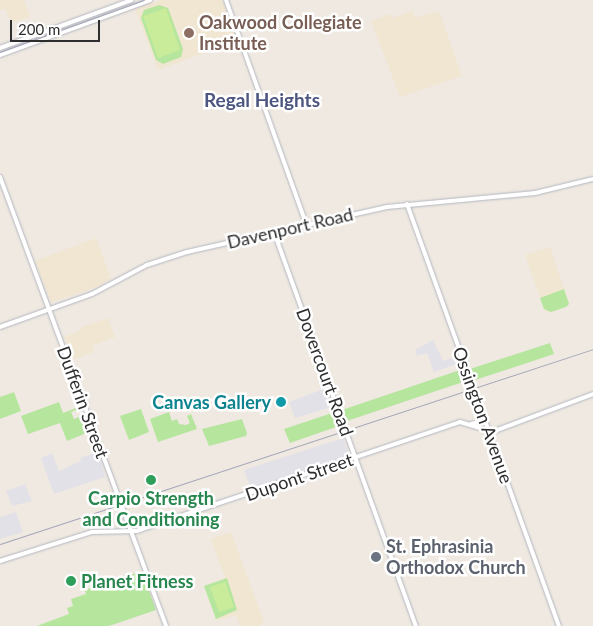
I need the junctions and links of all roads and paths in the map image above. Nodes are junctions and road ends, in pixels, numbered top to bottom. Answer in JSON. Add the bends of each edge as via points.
{"nodes":[{"id":1,"x":132,"y":0,"type":"edge"},
{"id":2,"x":150,"y":0,"type":"edge"},
{"id":3,"x":226,"y":0,"type":"edge"},
{"id":4,"x":0,"y":48,"type":"edge"},
{"id":5,"x":0,"y":55,"type":"edge"},
{"id":6,"x":0,"y":177,"type":"edge"},
{"id":7,"x":593,"y":179,"type":"edge"},
{"id":8,"x":407,"y":204,"type":"junction"},
{"id":9,"x":306,"y":224,"type":"junction"},
{"id":10,"x":274,"y":232,"type":"junction"},
{"id":11,"x":49,"y":309,"type":"junction"},
{"id":12,"x":0,"y":327,"type":"edge"},
{"id":13,"x":593,"y":394,"type":"edge"},
{"id":14,"x":483,"y":416,"type":"junction"},
{"id":15,"x":470,"y":424,"type":"junction"},
{"id":16,"x":489,"y":432,"type":"junction"},
{"id":17,"x":355,"y":457,"type":"junction"},
{"id":18,"x":131,"y":531,"type":"junction"},
{"id":19,"x":0,"y":562,"type":"edge"},
{"id":20,"x":166,"y":626,"type":"edge"},
{"id":21,"x":416,"y":626,"type":"edge"},
{"id":22,"x":559,"y":626,"type":"edge"}],
"edges":[{"from":1,"to":4,"type":"street"},
{"from":2,"to":5,"type":"street"},
{"from":3,"to":9,"type":"street"},
{"from":6,"to":11,"type":"street","name":"Dufferin Street"},
{"from":7,"to":8,"type":"street","name":"Davenport Road","via":[[526,194]]},
{"from":8,"to":9,"type":"street","name":"Davenport Road"},
{"from":8,"to":14,"type":"street","name":"Ossington Avenue"},
{"from":9,"to":10,"type":"street","name":"Davenport Road"},
{"from":10,"to":11,"type":"street","name":"Davenport Road","via":[[174,255],[92,294]]},
{"from":10,"to":17,"type":"street","name":"Dovercourt Road"},
{"from":11,"to":12,"type":"street","name":"Davenport Road"},
{"from":11,"to":18,"type":"street","name":"Dufferin Street"},
{"from":13,"to":16,"type":"street"},
{"from":14,"to":15,"type":"street","via":[[479,422]]},
{"from":14,"to":16,"type":"street","name":"Ossington Avenue"},
{"from":15,"to":16,"type":"street","name":"Dupont Street"},
{"from":15,"to":17,"type":"street","name":"Dupont Street","via":[[460,422]]},
{"from":16,"to":22,"type":"street","name":"Ossington Avenue"},
{"from":17,"to":18,"type":"street","name":"Dupont Street"},
{"from":17,"to":21,"type":"street","name":"Dovercourt Road"},
{"from":18,"to":19,"type":"street","name":"Dupont Street","via":[[92,532]]},
{"from":18,"to":20,"type":"street","name":"Dufferin Street"}]}
